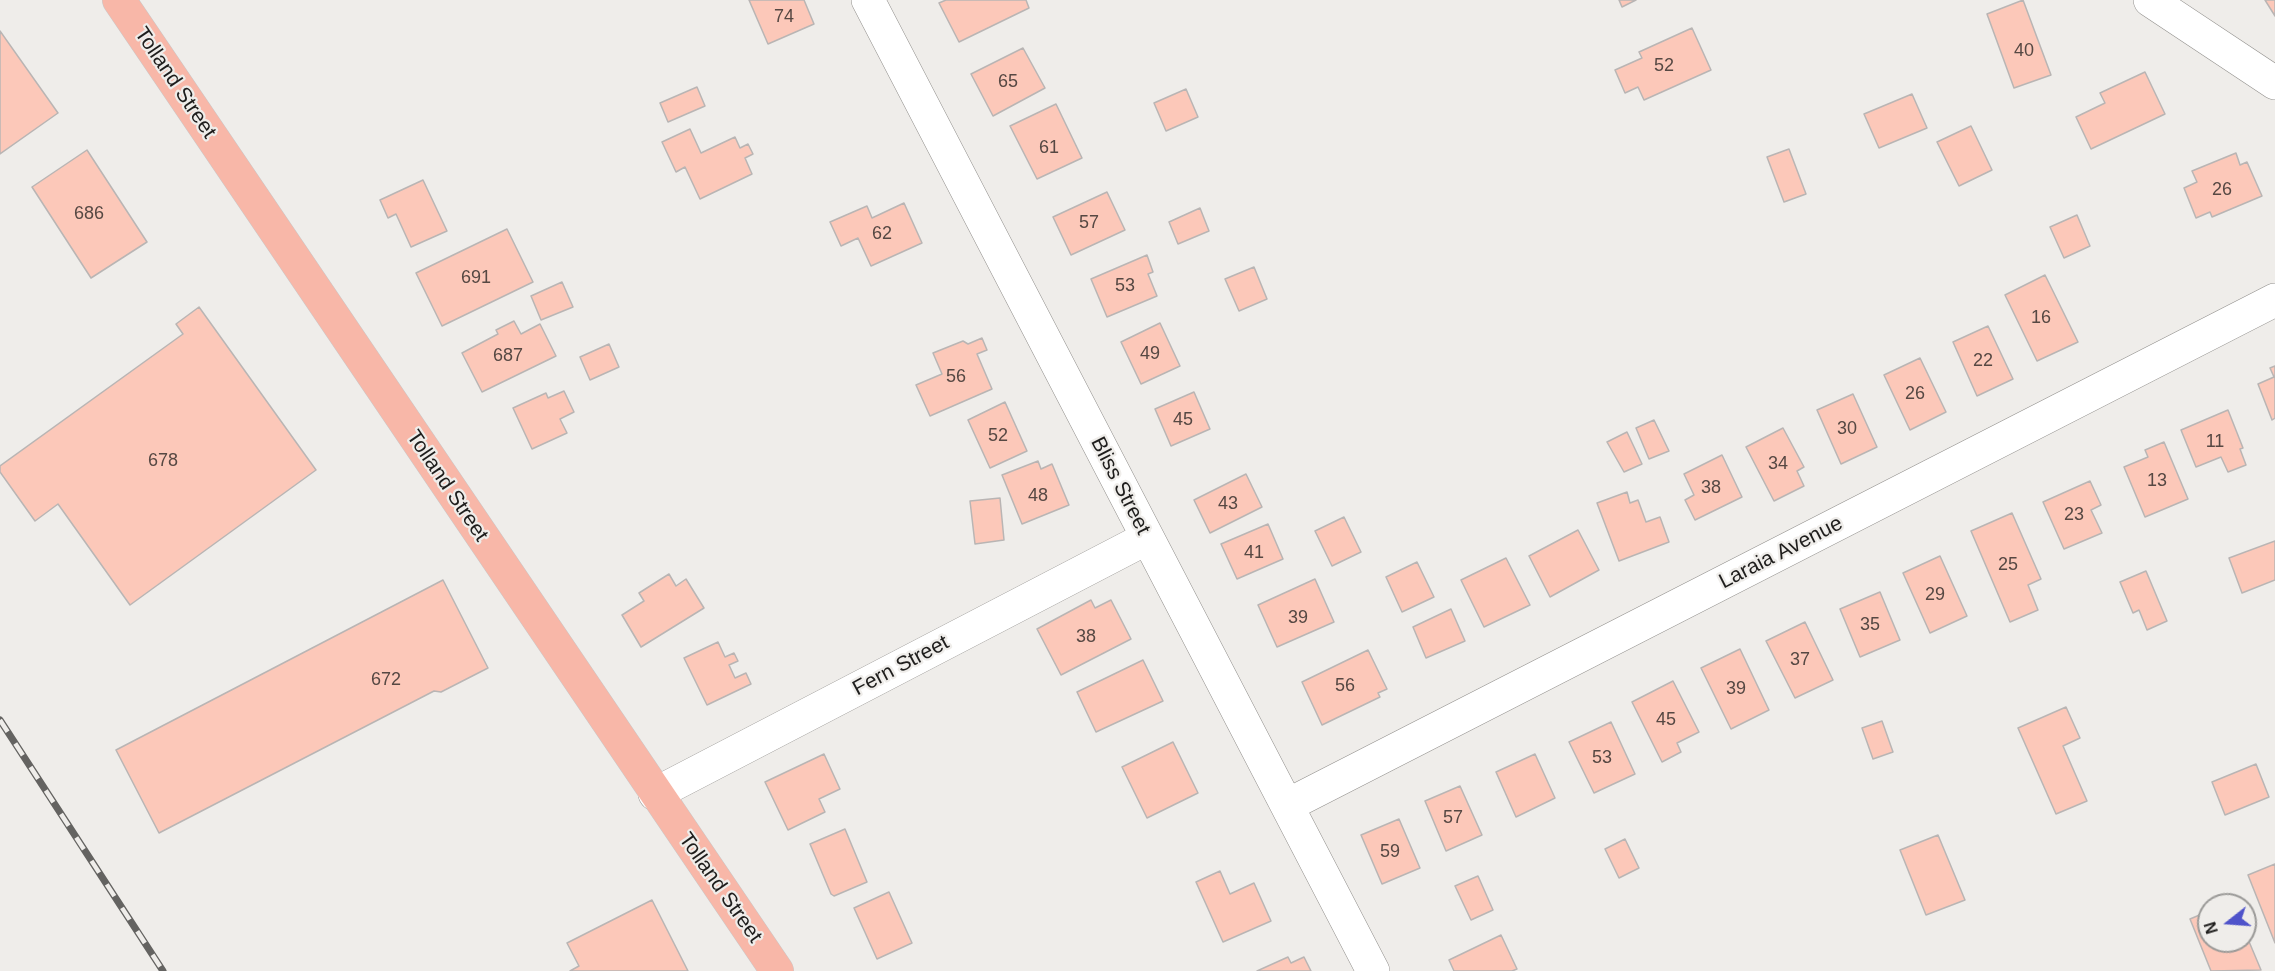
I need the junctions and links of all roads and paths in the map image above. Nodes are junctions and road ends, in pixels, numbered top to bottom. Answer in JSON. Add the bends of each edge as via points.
{"nodes":[{"id":1,"x":119,"y":0,"type":"edge"},
{"id":2,"x":868,"y":0,"type":"edge"},
{"id":3,"x":2150,"y":0,"type":"edge"},
{"id":4,"x":2275,"y":83,"type":"edge"},
{"id":5,"x":2275,"y":300,"type":"edge"},
{"id":6,"x":1147,"y":538,"type":"junction"},
{"id":7,"x":655,"y":794,"type":"junction"},
{"id":8,"x":1288,"y":805,"type":"junction"},
{"id":9,"x":777,"y":971,"type":"edge"},
{"id":10,"x":1373,"y":971,"type":"edge"}],
"edges":[{"from":1,"to":7,"type":"main road","name":"Tolland Street"},
{"from":2,"to":6,"type":"street","name":"Bliss Street"},
{"from":3,"to":4,"type":"street"},
{"from":5,"to":8,"type":"street","name":"Laraia Avenue"},
{"from":6,"to":7,"type":"street","name":"Fern Street"},
{"from":6,"to":8,"type":"street","name":"Bliss Street"},
{"from":7,"to":9,"type":"main road","name":"Tolland Street"},
{"from":8,"to":10,"type":"street","name":"Bliss Street"}]}
